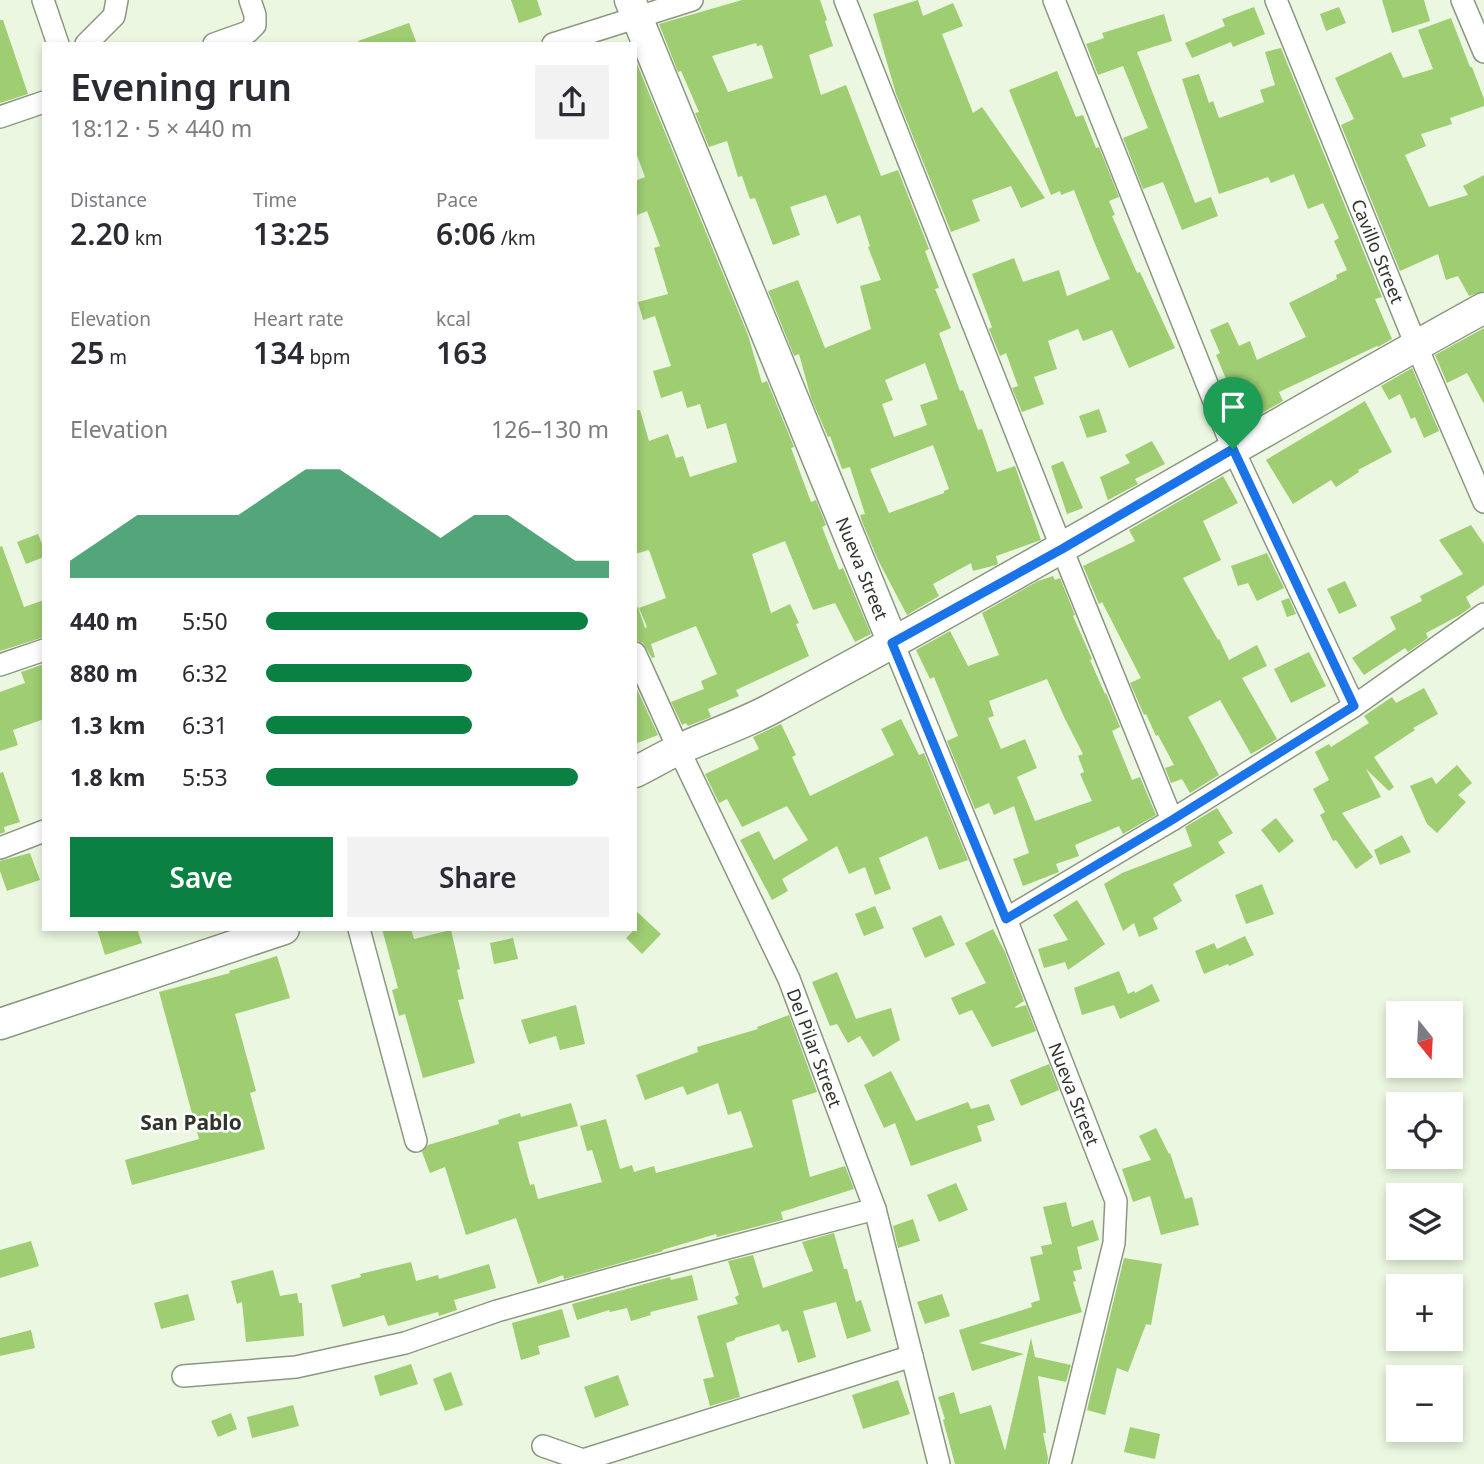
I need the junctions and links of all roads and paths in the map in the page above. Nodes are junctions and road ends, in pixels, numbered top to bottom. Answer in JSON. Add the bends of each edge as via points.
{"nodes":[{"id":1,"x":43,"y":0,"type":"edge"},
{"id":2,"x":117,"y":0,"type":"edge"},
{"id":3,"x":250,"y":0,"type":"edge"},
{"id":4,"x":692,"y":0,"type":"edge"},
{"id":5,"x":845,"y":0,"type":"edge"},
{"id":6,"x":1054,"y":0,"type":"edge"},
{"id":7,"x":1276,"y":0,"type":"edge"},
{"id":8,"x":1462,"y":0,"type":"edge"},
{"id":9,"x":633,"y":9,"type":"edge"},
{"id":10,"x":57,"y":42,"type":"edge"},
{"id":11,"x":88,"y":42,"type":"edge"},
{"id":12,"x":220,"y":42,"type":"edge"},
{"id":13,"x":558,"y":42,"type":"edge"},
{"id":14,"x":1484,"y":52,"type":"edge"},
{"id":15,"x":42,"y":103,"type":"edge"},
{"id":16,"x":0,"y":117,"type":"edge"},
{"id":17,"x":1484,"y":308,"type":"edge"},
{"id":18,"x":1416,"y":345,"type":"junction"},
{"id":19,"x":1233,"y":449,"type":"junction"},
{"id":20,"x":1484,"y":502,"type":"edge"},
{"id":21,"x":1062,"y":549,"type":"junction"},
{"id":22,"x":1484,"y":614,"type":"edge"},
{"id":23,"x":892,"y":643,"type":"junction"},
{"id":24,"x":42,"y":651,"type":"edge"},
{"id":25,"x":637,"y":657,"type":"edge"},
{"id":26,"x":0,"y":665,"type":"edge"},
{"id":27,"x":1354,"y":706,"type":"junction"},
{"id":28,"x":679,"y":750,"type":"junction"},
{"id":29,"x":637,"y":771,"type":"edge"},
{"id":30,"x":1172,"y":820,"type":"junction"},
{"id":31,"x":42,"y":832,"type":"edge"},
{"id":32,"x":0,"y":848,"type":"edge"},
{"id":33,"x":1006,"y":919,"type":"junction"},
{"id":34,"x":278,"y":931,"type":"edge"},
{"id":35,"x":360,"y":931,"type":"edge"},
{"id":36,"x":0,"y":1024,"type":"edge"},
{"id":37,"x":416,"y":1141,"type":"dead end"},
{"id":38,"x":876,"y":1209,"type":"junction"},
{"id":39,"x":912,"y":1356,"type":"junction"},
{"id":40,"x":183,"y":1376,"type":"dead end"},
{"id":41,"x":543,"y":1446,"type":"dead end"},
{"id":42,"x":939,"y":1464,"type":"edge"},
{"id":43,"x":1059,"y":1464,"type":"edge"}],
"edges":[{"from":1,"to":10,"type":"street"},
{"from":2,"to":11,"type":"street","via":[[114,16]]},
{"from":3,"to":12,"type":"street","via":[[255,25]]},
{"from":4,"to":9,"type":"street"},
{"from":5,"to":21,"type":"street"},
{"from":6,"to":19,"type":"street"},
{"from":7,"to":18,"type":"street","name":"Cavillo Street"},
{"from":8,"to":14,"type":"street"},
{"from":9,"to":13,"type":"street"},
{"from":9,"to":23,"type":"main road","name":"Nueva Street"},
{"from":15,"to":16,"type":"street"},
{"from":17,"to":18,"type":"main road"},
{"from":18,"to":19,"type":"main road"},
{"from":18,"to":20,"type":"street","name":"Cavillo Street"},
{"from":19,"to":21,"type":"main road"},
{"from":19,"to":27,"type":"street"},
{"from":21,"to":23,"type":"main road"},
{"from":21,"to":30,"type":"street"},
{"from":22,"to":27,"type":"street"},
{"from":23,"to":28,"type":"main road","via":[[766,712]]},
{"from":23,"to":33,"type":"street","name":"Nueva Street"},
{"from":24,"to":26,"type":"street"},
{"from":25,"to":28,"type":"street","name":"Del Pilar Street"},
{"from":27,"to":30,"type":"street"},
{"from":28,"to":29,"type":"main road"},
{"from":28,"to":38,"type":"street","name":"Del Pilar Street","via":[[789,979]]},
{"from":30,"to":33,"type":"street"},
{"from":31,"to":32,"type":"street"},
{"from":33,"to":43,"type":"street","name":"Nueva Street","via":[[1116,1200],[1114,1242]]},
{"from":34,"to":36,"type":"main road"},
{"from":35,"to":37,"type":"street"},
{"from":38,"to":39,"type":"street","name":"Del Pilar Street"},
{"from":38,"to":40,"type":"street","via":[[497,1311],[405,1343],[296,1367]]},
{"from":39,"to":41,"type":"street","via":[[583,1460]]},
{"from":39,"to":42,"type":"street","name":"Del Pilar Street"}]}
